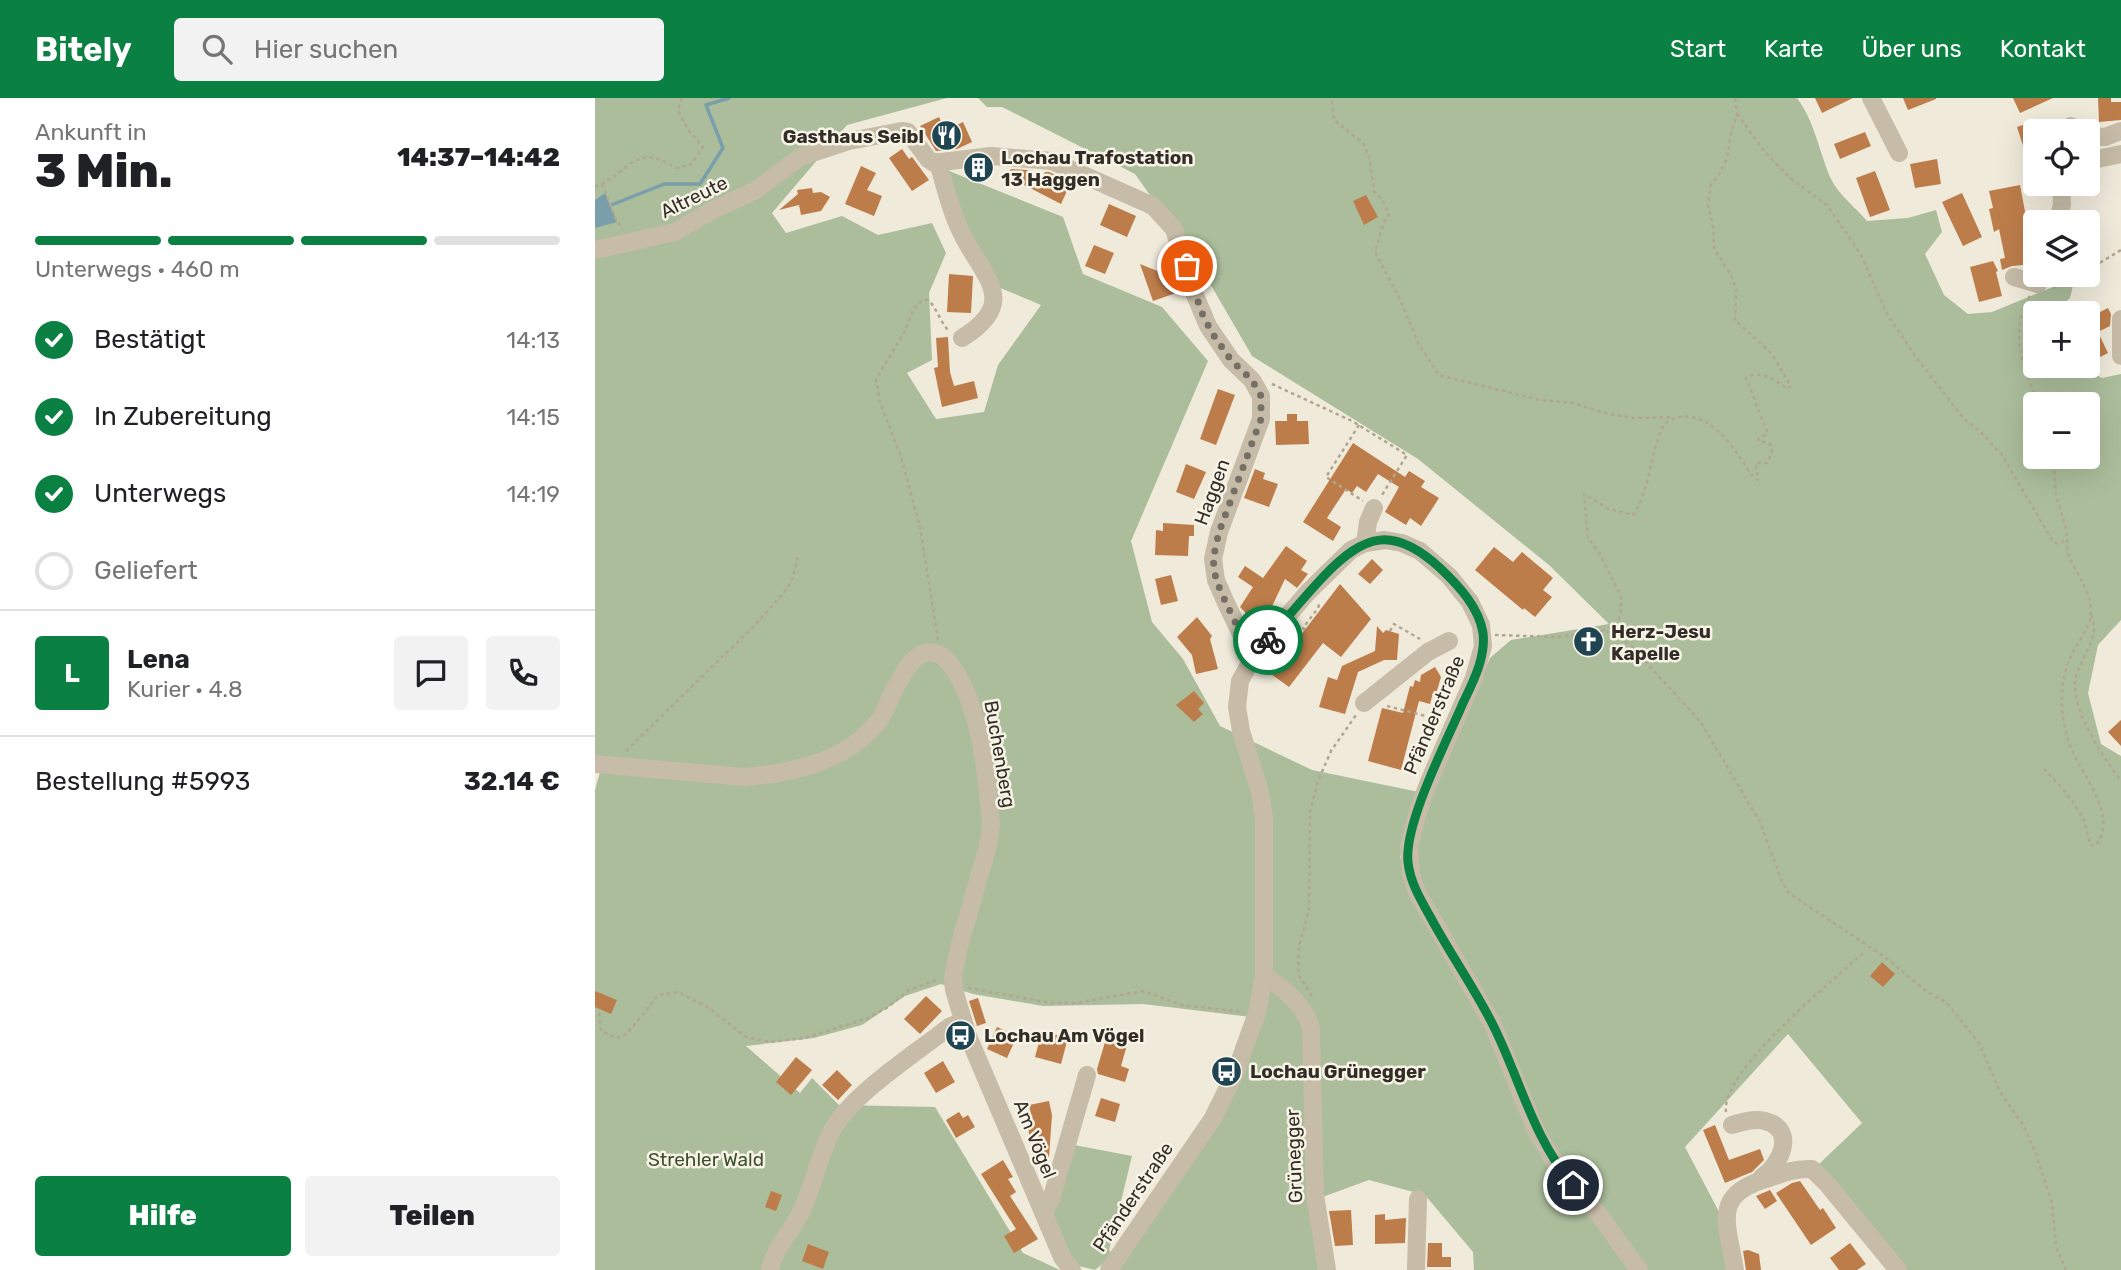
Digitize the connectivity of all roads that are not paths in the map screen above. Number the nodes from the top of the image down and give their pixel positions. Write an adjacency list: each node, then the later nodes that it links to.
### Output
1 (1871, 98): 4 (street)
2 (2121, 131): 3 (street)
3 (2100, 137)
4 (1899, 153)
5 (2121, 154): 6 (street)
6 (2100, 158)
7 (938, 162): 8 (street, Altreute); 12 (street); 17 (street, Haggen)
8 (595, 250)
9 (2014, 277): 10 (street)
10 (2023, 278)
11 (2121, 318): 13 (street)
12 (962, 338)
13 (2121, 356)
14 (1374, 508): 15 (street)
15 (1365, 542): 16 (street); 17 (street, Pfänderstraße)
16 (1483, 634): 18 (street); 33 (street, Pfänderstraße)
17 (1255, 654): 20 (street, Pfänderstraße)
18 (1373, 704)
19 (603, 764): 21 (street, Buchenberg)
20 (1264, 976): 30 (street, Pfänderstraße); 31 (street, Grünegger)
21 (953, 980): 22 (street, Am Vögel)
22 (963, 1021): 27 (street, Am Vögel); 28 (street)
23 (1087, 1075): 27 (street)
24 (1732, 1125): 25 (street)
25 (1757, 1181): 34 (street); 35 (street)
26 (1418, 1199): 32 (street)
27 (1043, 1212): 29 (street, Am Vögel)
28 (770, 1270)
29 (1072, 1270)
30 (1109, 1270)
31 (1327, 1270)
32 (1416, 1270)
33 (1639, 1270)
34 (1735, 1270)
35 (1898, 1270)

